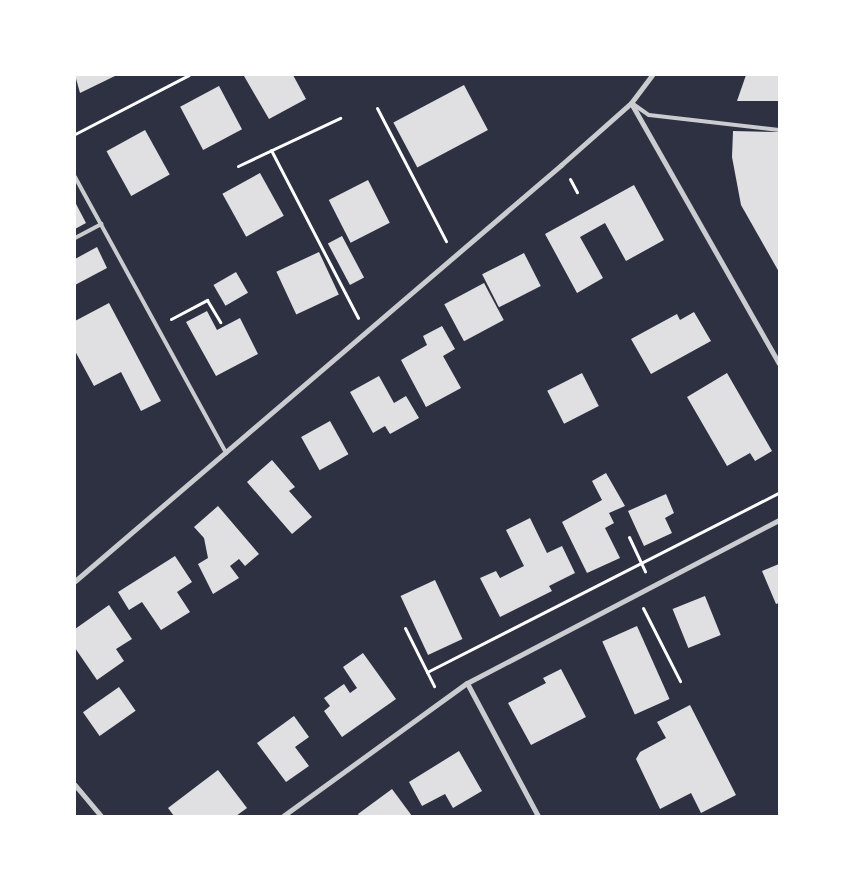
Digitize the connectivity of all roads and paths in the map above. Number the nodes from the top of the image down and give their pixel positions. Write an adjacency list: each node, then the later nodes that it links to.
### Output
1 (189, 75): 7 (path)
2 (652, 75): 3 (street)
3 (631, 103): 6 (lane); 13 (street); 17 (street)
4 (377, 108): 13 (path)
5 (340, 118): 8 (path)
6 (779, 130)
7 (75, 134)
8 (271, 150): 9 (path); 16 (path)
9 (238, 166)
10 (75, 177): 11 (lane)
11 (101, 224): 12 (lane); 15 (lane)
12 (75, 238)
13 (454, 256): 16 (street)
14 (220, 322): 15 (path)
15 (157, 326): 18 (lane)
16 (364, 329): 18 (street)
17 (779, 363)
18 (226, 453): 23 (street)
19 (779, 493): 22 (path)
20 (779, 520): 24 (street)
21 (629, 537): 22 (path)
22 (640, 562): 24 (path); 27 (path)
23 (75, 581)
24 (651, 585): 25 (street)
25 (636, 593): 28 (path); 29 (street)
26 (405, 628): 27 (path)
27 (427, 672): 30 (path)
28 (680, 681)
29 (468, 683): 30 (street); 34 (street)
30 (441, 700): 33 (street)
31 (75, 784): 32 (street)
32 (101, 816)
33 (283, 816)
34 (538, 816)

